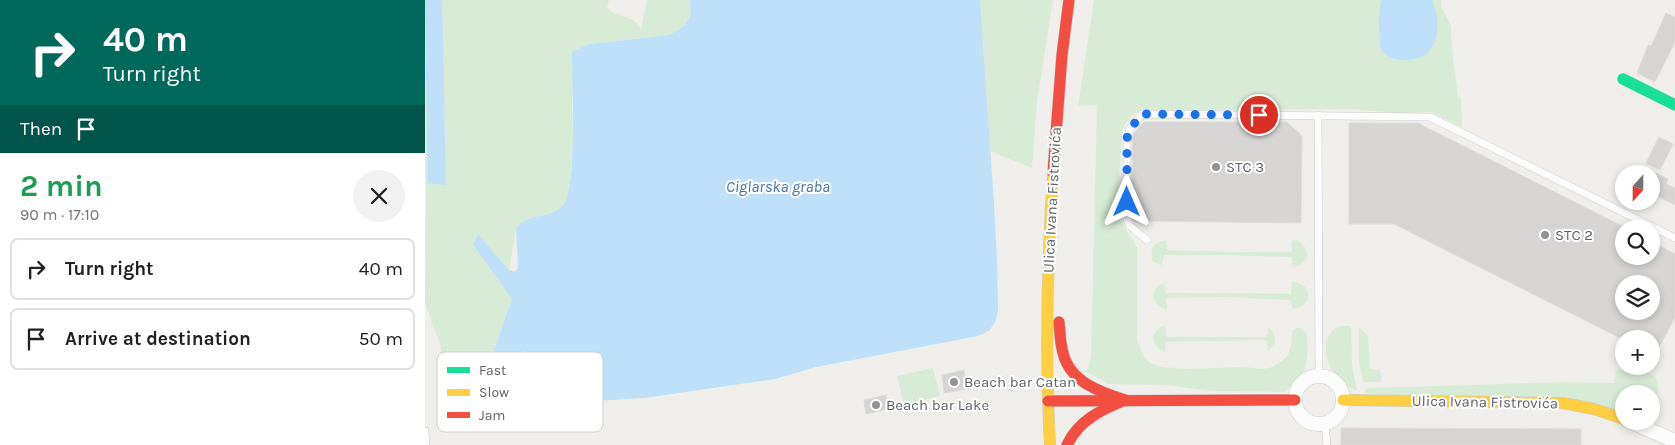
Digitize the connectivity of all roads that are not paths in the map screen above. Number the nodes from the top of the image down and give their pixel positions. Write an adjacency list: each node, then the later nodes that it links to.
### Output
1 (1069, 0): 7 (main road, Ulica Ivana Fistrovića)
2 (1623, 79): 3 (main road)
3 (1675, 105)
4 (1318, 115): 5 (lane); 6 (lane); 8 (lane)
5 (1675, 238)
6 (1147, 240)
7 (1047, 280): 9 (main road); 12 (main road, Ulica Ivana Fistrovića)
8 (1319, 376): 10 (street); 11 (street)
9 (1125, 400): 10 (main road); 12 (main road); 20 (main road)
10 (1295, 400): 14 (street)
11 (1343, 400): 13 (main road, Ulica Ivana Fistrovića); 14 (street)
12 (1047, 401): 19 (main road, Ulica Ivana Fistrovića)
13 (1615, 416)
14 (1325, 424): 21 (lane)
15 (425, 430): 18 (lane)
16 (1650, 430): 17 (street)
17 (1675, 441)
18 (426, 445)
19 (1050, 445)
20 (1067, 445)
21 (1327, 445)

